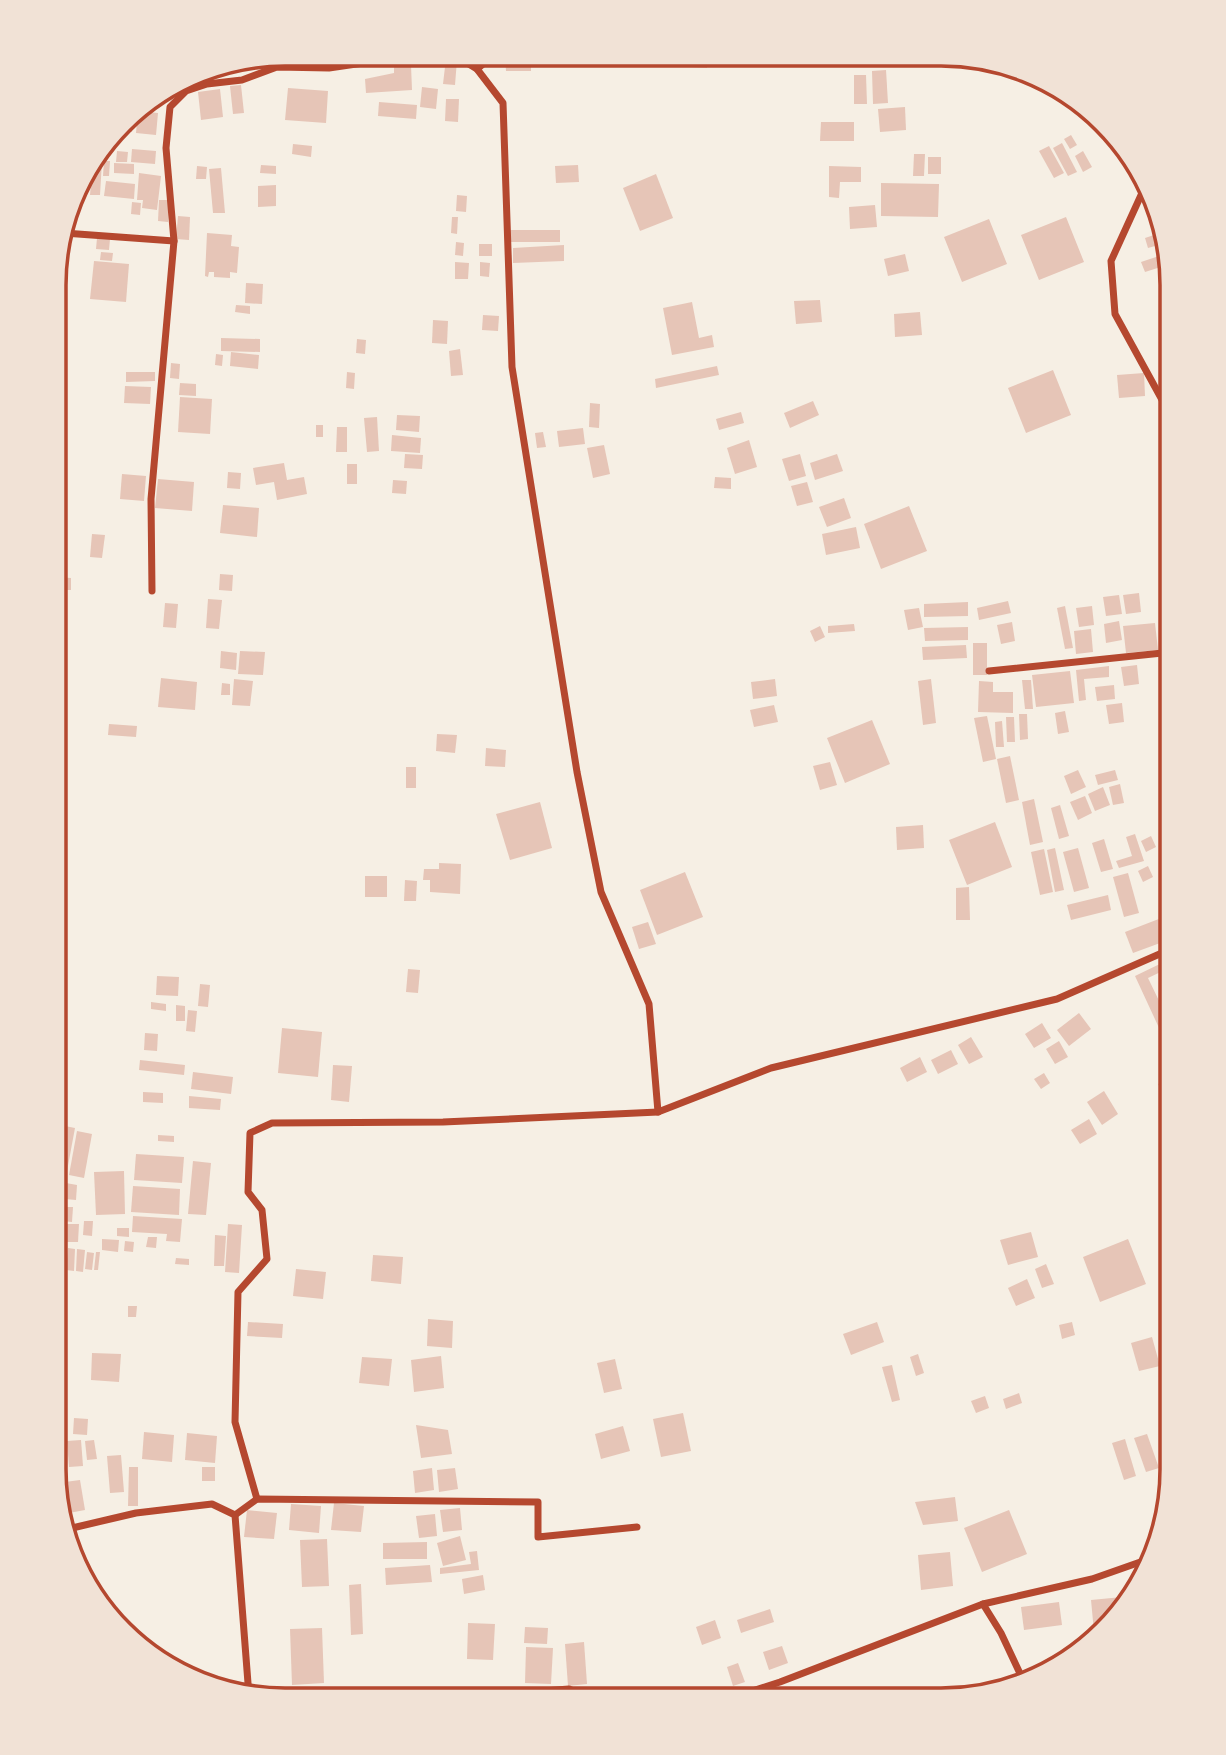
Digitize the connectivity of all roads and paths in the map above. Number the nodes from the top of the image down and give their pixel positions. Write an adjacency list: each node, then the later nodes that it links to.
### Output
1 (342, 66): 7 (street)
2 (472, 66): 4 (street)
3 (481, 66): 4 (street)
4 (477, 69): 13 (street)
5 (1140, 196): 8 (street)
6 (73, 234): 7 (street)
7 (174, 241): 9 (street)
8 (1160, 396)
9 (152, 591)
10 (1160, 653): 11 (street)
11 (989, 671)
12 (1159, 954): 13 (street)
13 (658, 1112): 14 (street)
14 (257, 1499): 15 (street); 17 (street)
15 (235, 1515): 16 (street); 21 (street)
16 (75, 1527)
17 (637, 1527)
18 (1139, 1562): 19 (street)
19 (983, 1604): 20 (street); 22 (street)
20 (1020, 1673)
21 (248, 1685)
22 (762, 1688)

